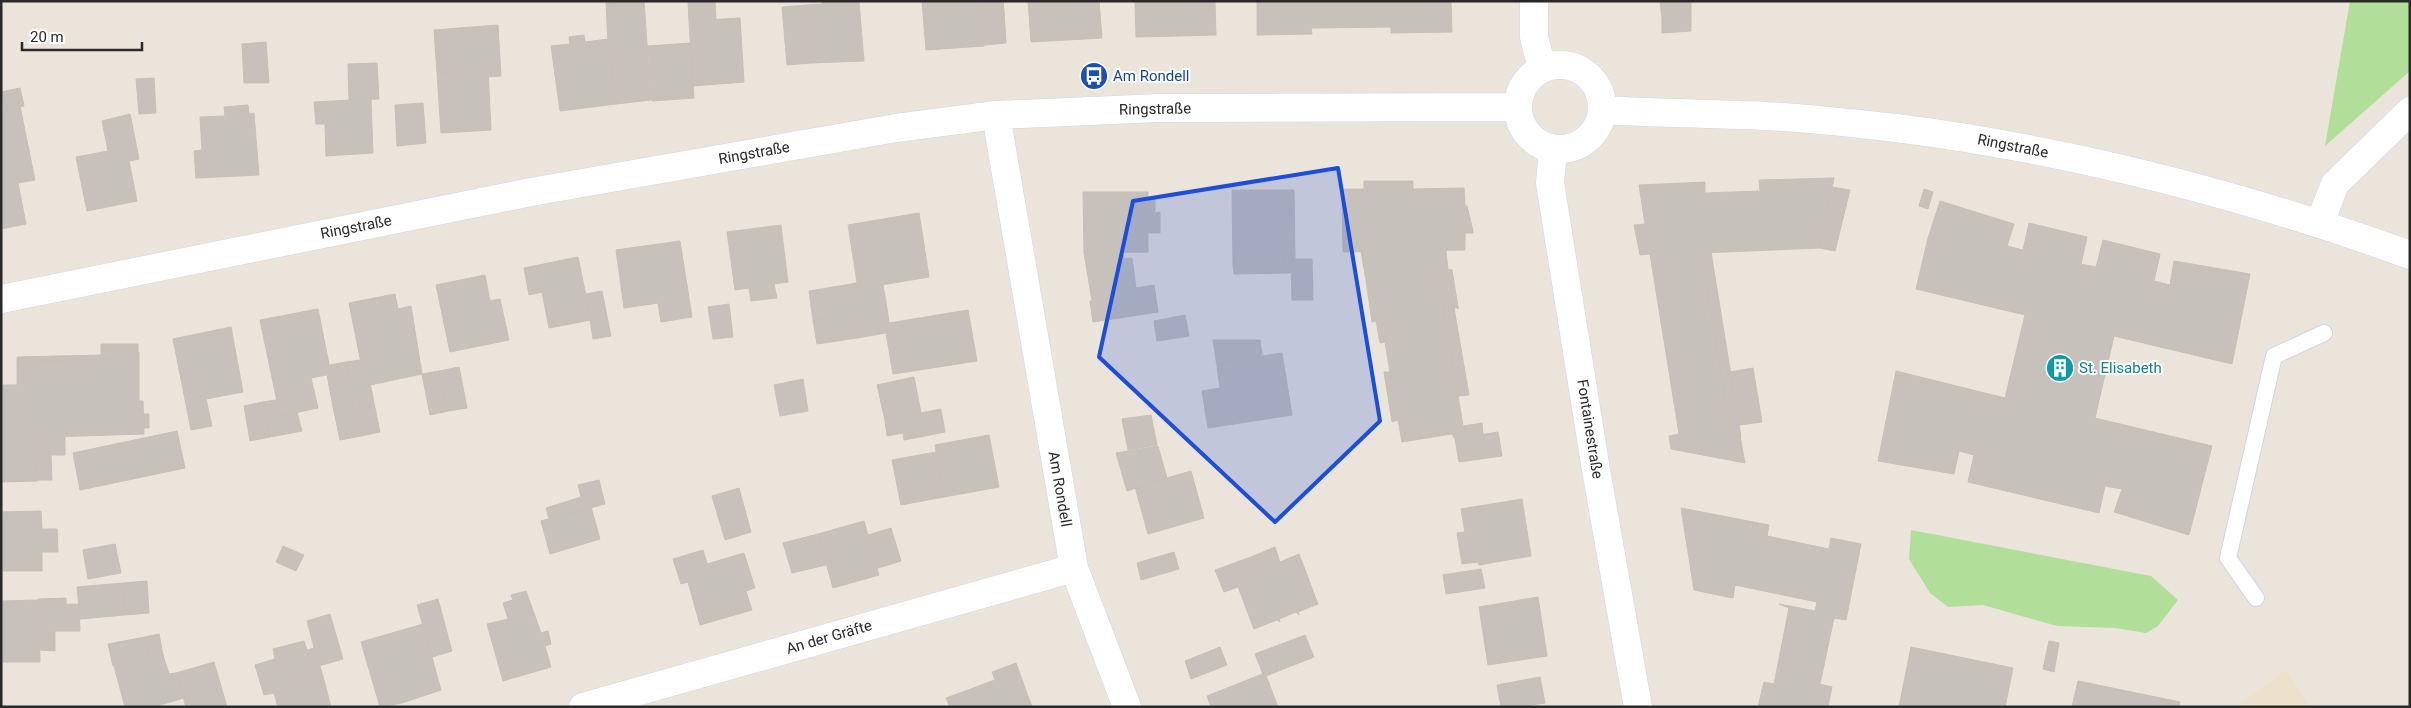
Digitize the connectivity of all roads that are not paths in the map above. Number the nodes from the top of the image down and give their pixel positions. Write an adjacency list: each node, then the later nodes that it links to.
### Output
1 (1534, 1): 2 (street)
2 (1542, 68): 3 (street); 4 (street)
3 (1517, 107): 6 (street, Ringstraße); 7 (street)
4 (1603, 110): 7 (street); 8 (street, Ringstraße)
5 (2410, 111): 8 (street)
6 (996, 115): 10 (street, Ringstraße); 12 (street, Am Rondell)
7 (1553, 150): 16 (street, Fontainestraße)
8 (2320, 222): 9 (street, Ringstraße)
9 (2410, 255)
10 (1, 299)
11 (2324, 332): 13 (lane)
12 (1074, 568): 14 (street, An der Gräfte); 15 (street, Am Rondell)
13 (2256, 598)
14 (584, 707)
15 (1127, 707)
16 (1638, 707)

